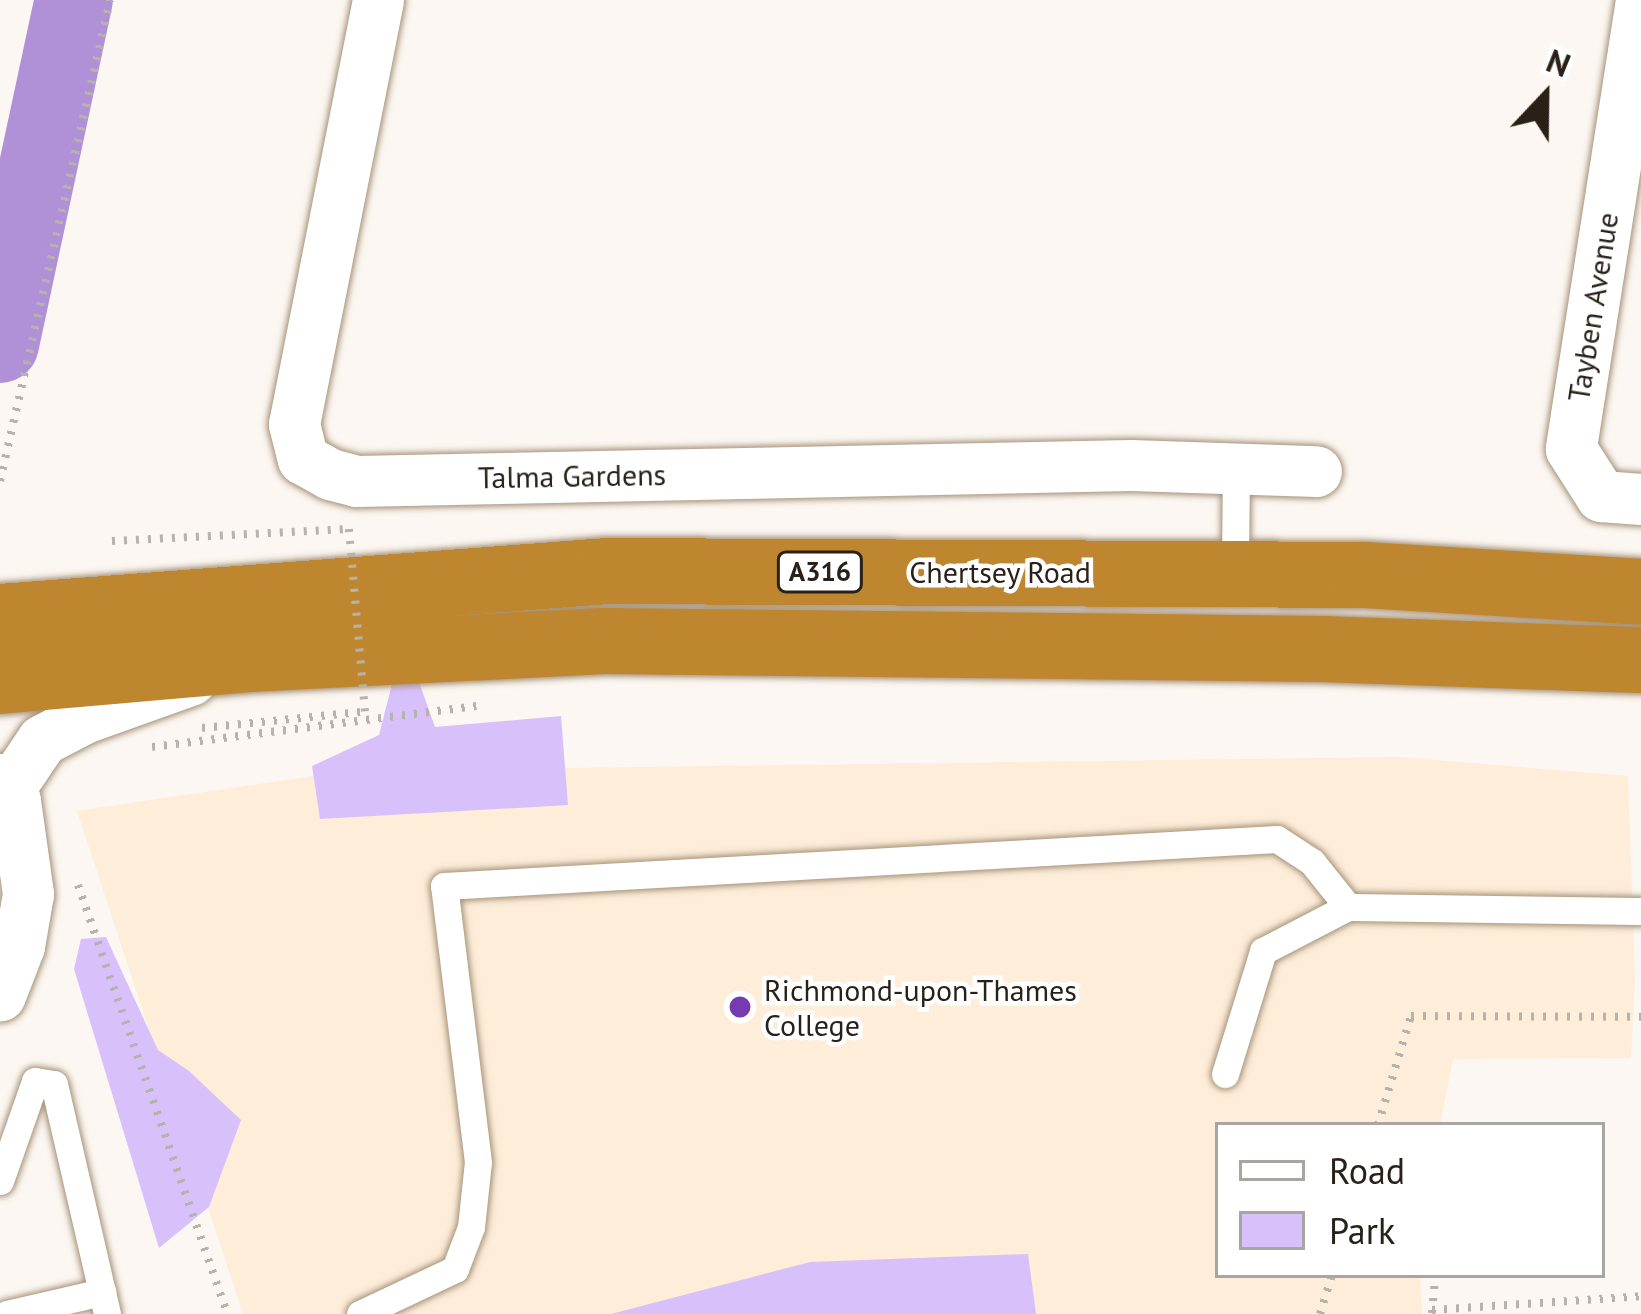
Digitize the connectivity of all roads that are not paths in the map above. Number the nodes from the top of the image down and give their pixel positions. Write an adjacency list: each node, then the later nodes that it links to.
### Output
1 (378, 0): 3 (street, Talma Gardens)
2 (1640, 0): 5 (street, Tayben Avenue)
3 (1236, 466): 4 (street, Talma Gardens); 6 (lane)
4 (1316, 471)
5 (1641, 500)
6 (1234, 573): 7 (highway, Chertsey Road / A316); 8 (highway, Chertsey Road / A316)
7 (1641, 592)
8 (0, 617)
9 (249, 659): 10 (highway); 11 (highway); 12 (street)
10 (1641, 660)
11 (0, 681)
12 (5, 782): 15 (street)
13 (1348, 907): 14 (lane); 16 (lane); 20 (lane)
14 (1641, 911)
15 (0, 995)
16 (1225, 1074)
17 (0, 1181): 18 (lane)
18 (104, 1303): 19 (lane)
19 (8, 1314)
20 (360, 1314)

